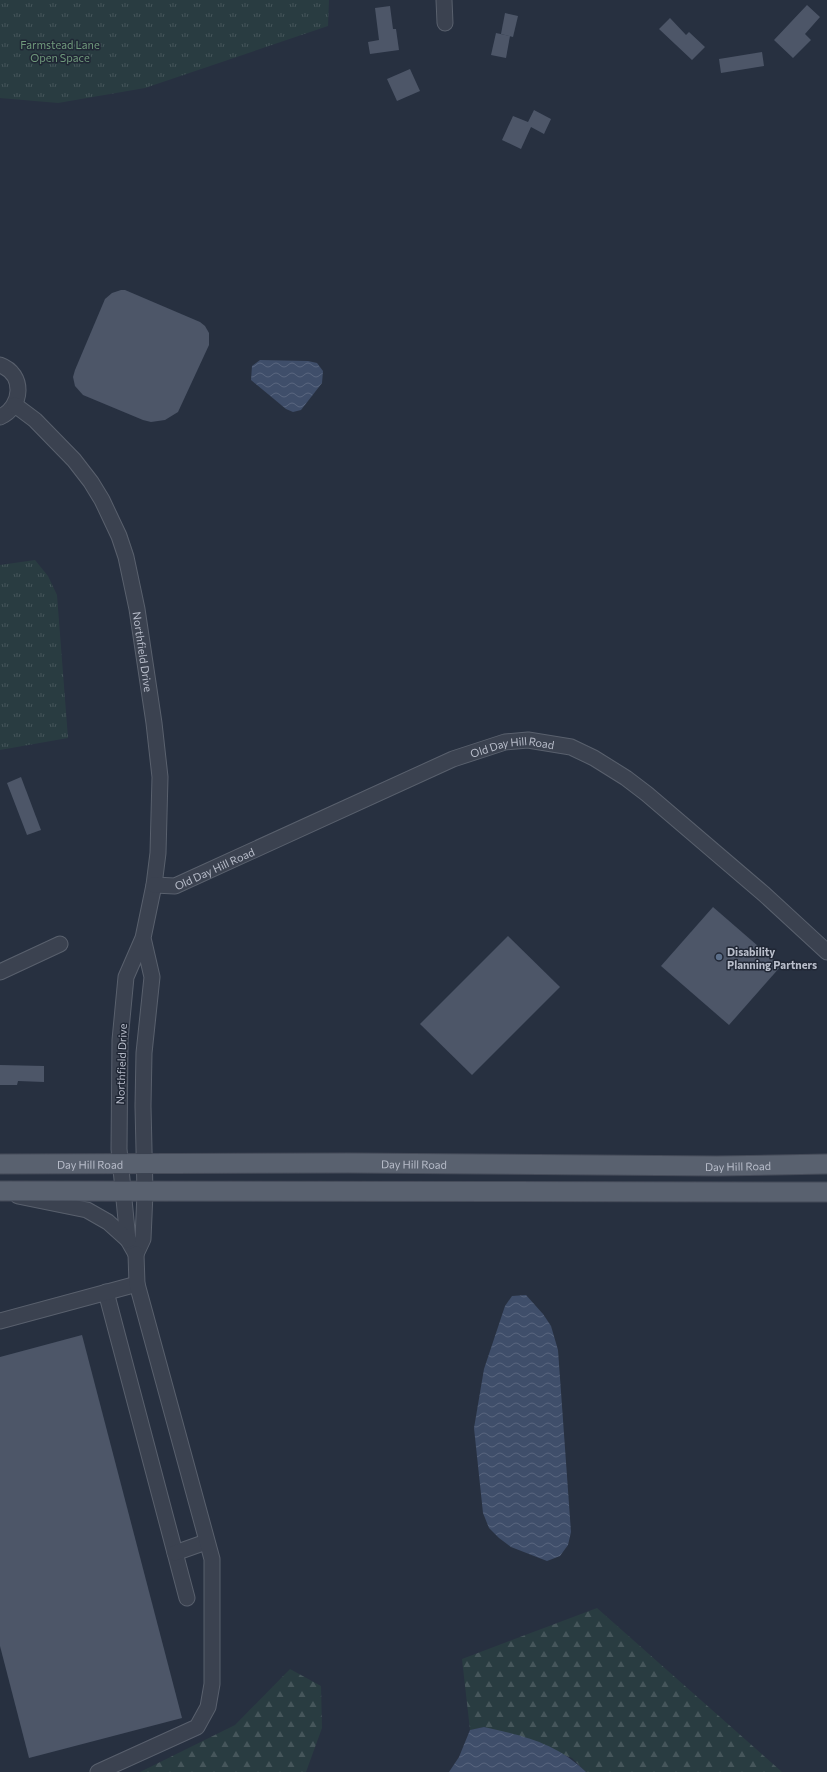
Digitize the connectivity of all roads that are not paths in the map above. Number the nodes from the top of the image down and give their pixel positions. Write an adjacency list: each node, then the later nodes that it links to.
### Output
1 (444, 0): 2 (street)
2 (445, 23)
3 (0, 365): 4 (street)
4 (15, 405): 5 (street); 6 (street, Northfield Drive)
5 (0, 417)
6 (154, 885): 7 (street, Northfield Drive); 9 (street, Old Day Hill Road)
7 (143, 938): 12 (street, Northfield Drive); 13 (street, Northfield Drive)
8 (60, 944): 10 (street)
9 (827, 952)
10 (0, 972)
11 (0, 1164): 12 (main road, Day Hill Road)
12 (120, 1164): 13 (main road, Day Hill Road); 17 (street, Northfield Drive)
13 (146, 1164): 15 (main road, Day Hill Road); 20 (street, Northfield Drive)
14 (827, 1164): 15 (main road, Day Hill Road)
15 (610, 1165): 18 (main road)
16 (1, 1191): 17 (main road); 21 (street)
17 (124, 1192): 20 (main road); 21 (street, Northfield Drive)
18 (611, 1192): 19 (main road); 20 (main road)
19 (827, 1192)
20 (146, 1193): 22 (street, Northfield Drive)
21 (128, 1240): 22 (street)
22 (136, 1254): 23 (street)
23 (137, 1284): 24 (street); 26 (street)
24 (106, 1292): 25 (street); 27 (street)
25 (0, 1320)
26 (206, 1542): 27 (street); 29 (street)
27 (175, 1553): 28 (street)
28 (187, 1598)
29 (98, 1772)

